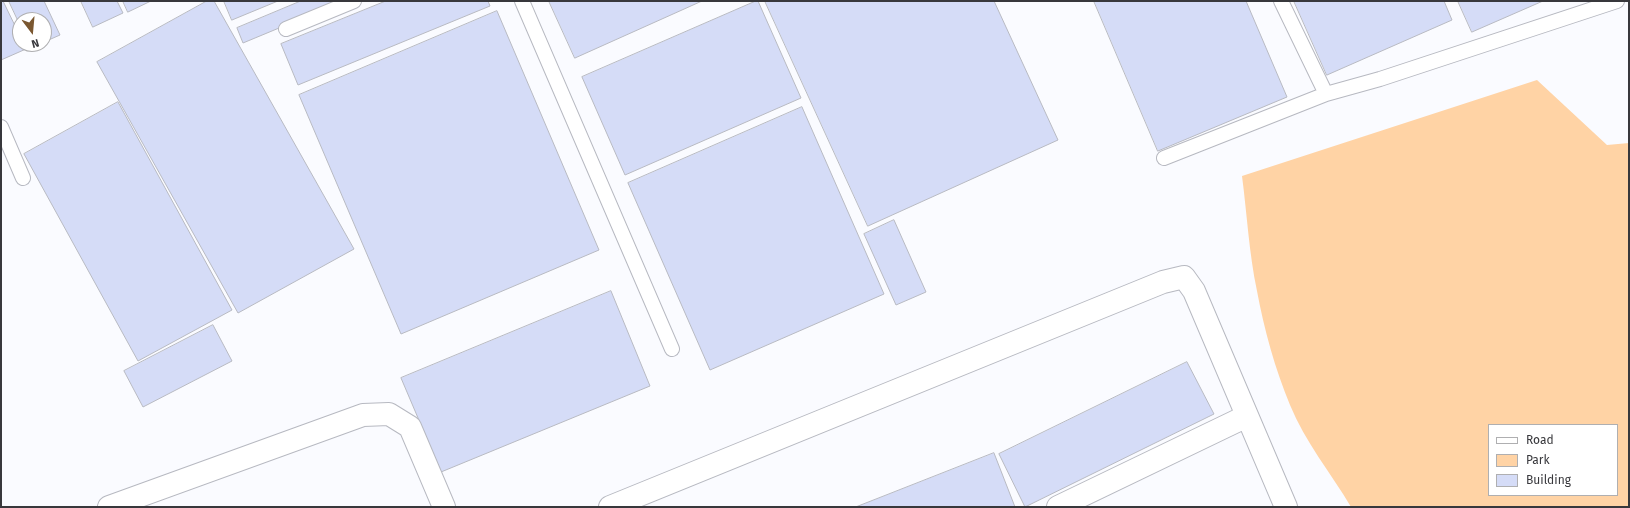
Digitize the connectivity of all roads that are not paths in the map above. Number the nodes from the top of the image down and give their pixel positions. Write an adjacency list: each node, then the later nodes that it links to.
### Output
1 (354, 1): 5 (lane)
2 (522, 1): 10 (lane)
3 (1281, 1): 6 (lane)
4 (1617, 1): 6 (lane)
5 (286, 29)
6 (1326, 94): 8 (lane)
7 (1, 127): 9 (lane)
8 (1164, 158)
9 (23, 178)
10 (672, 349)
11 (1247, 416): 14 (street); 15 (street); 16 (street)
12 (110, 507): 13 (street)
13 (444, 507)
14 (610, 507)
15 (1058, 507)
16 (1286, 507)

